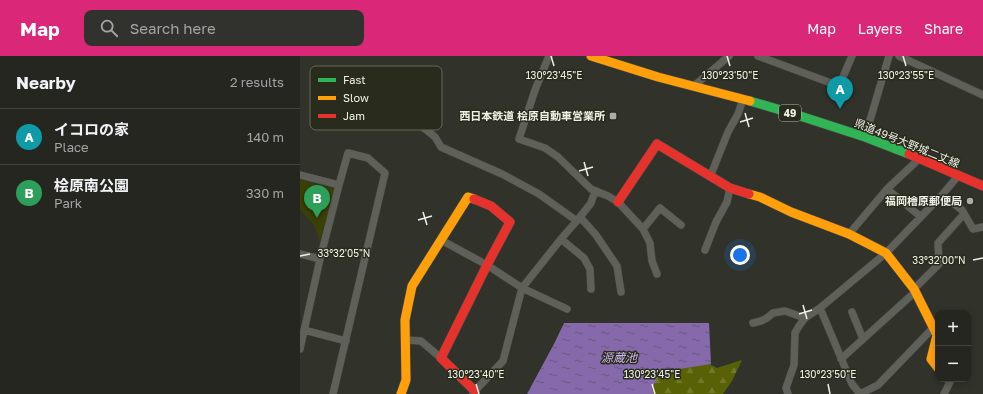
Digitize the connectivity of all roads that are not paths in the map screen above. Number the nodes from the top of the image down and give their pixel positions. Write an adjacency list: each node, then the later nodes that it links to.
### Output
1 (549, 56): 22 (street)
2 (591, 56): 8 (street, 県道49号大野城二丈線 / 49)
3 (729, 56): 9 (street)
4 (758, 56): 5 (street)
5 (852, 56)
6 (889, 56): 13 (street)
7 (899, 56): 10 (street)
8 (603, 58): 9 (street, 県道49号大野城二丈線 / 49)
9 (694, 86): 11 (street, 県道49号大野城二丈線 / 49)
10 (983, 95)
11 (743, 99): 13 (street, 県道49号大野城二丈線 / 49); 17 (street)
12 (428, 130): 27 (street)
13 (865, 137): 14 (street, 県道49号大野城二丈線 / 49)
14 (919, 159): 16 (street, 県道49号大野城二丈線 / 49); 21 (street)
15 (300, 175): 18 (street)
16 (958, 176): 19 (street, 県道49号大野城二丈線 / 49); 23 (street)
17 (710, 177): 20 (street); 24 (street)
18 (339, 185): 37 (street); 53 (street)
19 (983, 186)
20 (730, 188): 31 (street); 34 (street)
21 (887, 189): 26 (street); 31 (street)
22 (595, 191): 24 (street); 27 (street)
23 (942, 195): 25 (street); 26 (street)
24 (618, 202): 30 (street)
25 (964, 214): 29 (street); 42 (street)
26 (921, 217): 35 (street)
27 (579, 219): 32 (street); 43 (street)
28 (681, 225): 30 (street)
29 (983, 228)
30 (643, 229): 39 (street)
31 (849, 234): 35 (street)
32 (561, 238): 40 (street); 41 (street)
33 (441, 240): 38 (street); 38 (street); 52 (street)
34 (705, 250)
35 (886, 253): 42 (street); 44 (street)
36 (300, 254): 37 (street)
37 (320, 259): 50 (street)
38 (487, 266): 40 (street); 55 (street)
39 (657, 274)
40 (522, 288): 45 (street); 59 (street)
41 (591, 289)
42 (915, 291): 49 (street); 51 (street)
43 (621, 292)
44 (820, 308): 47 (street); 56 (street)
45 (567, 309)
46 (852, 312): 51 (street)
47 (805, 318): 48 (street); 62 (street)
48 (753, 323)
49 (933, 328): 57 (street); 63 (street)
50 (304, 330): 53 (street); 54 (street)
51 (863, 339): 56 (street)
52 (406, 340): 55 (street); 61 (street)
53 (346, 341): 60 (street)
54 (300, 349)
55 (441, 358): 59 (street)
56 (841, 358): 63 (street)
57 (935, 364)
58 (950, 382): 64 (street)
59 (474, 392)
60 (333, 394)
61 (401, 394)
62 (788, 394)
63 (860, 394)
64 (944, 394)

